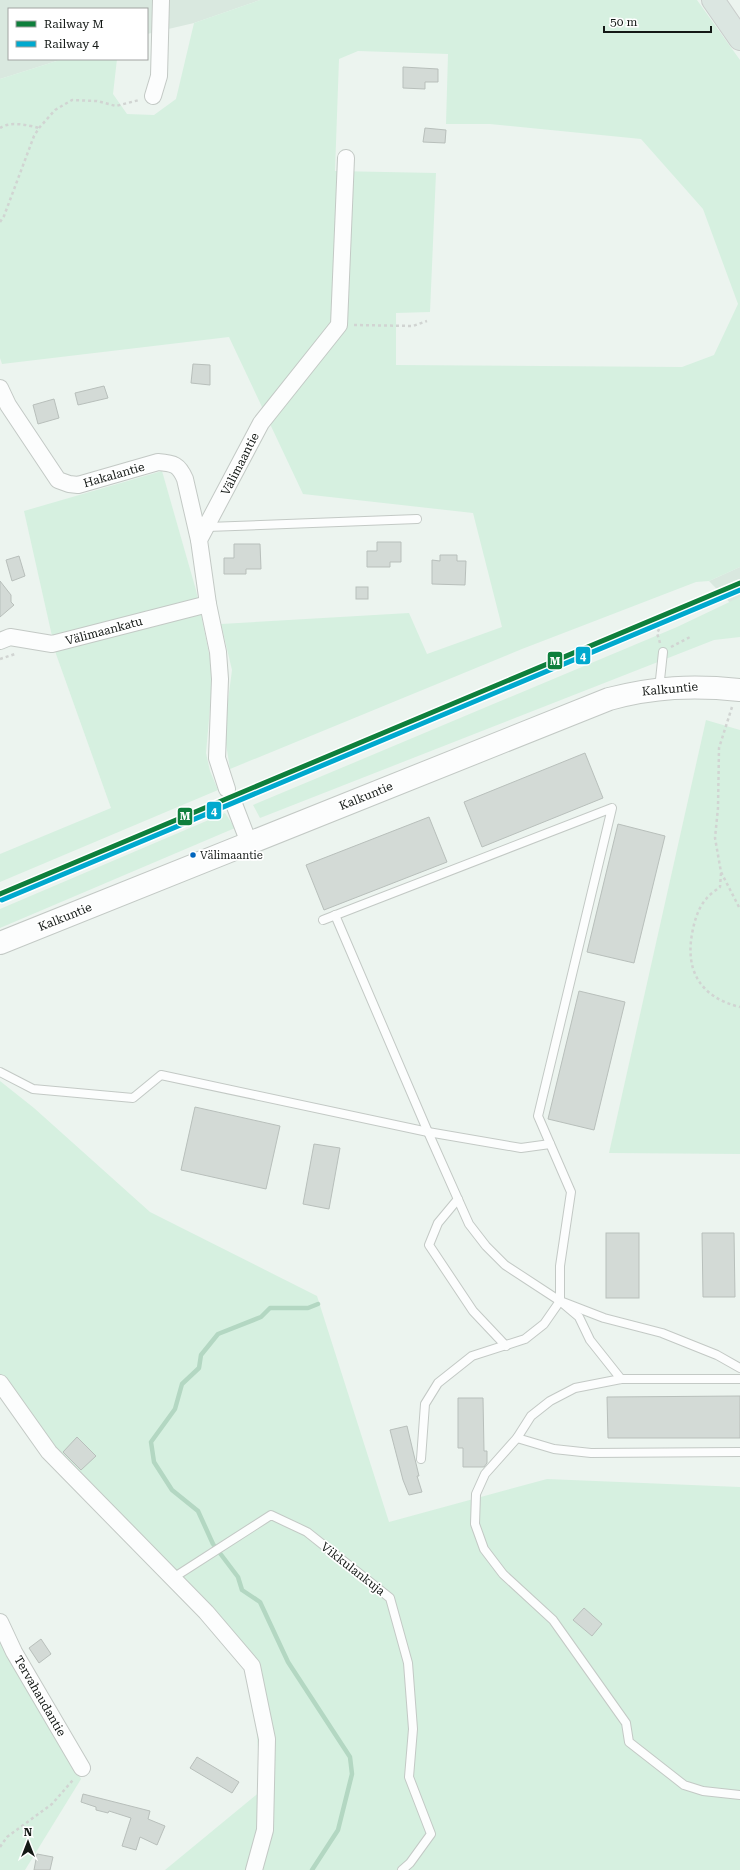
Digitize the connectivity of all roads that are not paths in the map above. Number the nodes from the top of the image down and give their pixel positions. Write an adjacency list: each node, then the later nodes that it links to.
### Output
1 (161, 0): 4 (street)
2 (713, 0): 3 (highway)
3 (740, 39)
4 (153, 96)
5 (346, 158): 8 (street, Välimaantie)
6 (0, 388): 8 (street, Hakalantie)
7 (416, 519): 8 (lane)
8 (203, 534): 9 (street)
9 (208, 604): 10 (street, Välimaankatu); 14 (street)
10 (0, 641)
11 (663, 652): 12 (lane)
12 (659, 689): 13 (street, Kalkuntie); 16 (street, Kalkuntie)
13 (736, 697)
14 (227, 789)
15 (234, 804): 16 (street)
16 (249, 842): 19 (street, Kalkuntie)
17 (335, 915): 18 (lane); 21 (lane); 22 (lane)
18 (324, 920)
19 (0, 944)
20 (0, 1072): 21 (lane)
21 (428, 1132): 22 (lane); 23 (lane)
22 (550, 1144): 24 (lane)
23 (458, 1199): 24 (lane); 25 (lane)
24 (560, 1301): 25 (lane); 26 (lane); 27 (lane)
25 (506, 1346): 32 (lane)
26 (740, 1368)
27 (621, 1379): 28 (lane); 30 (lane)
28 (740, 1379)
29 (0, 1383): 33 (street)
30 (517, 1438): 31 (lane); 36 (lane)
31 (740, 1452)
32 (421, 1459)
33 (173, 1578): 37 (street); 38 (lane, Vikkulankuja)
34 (0, 1622): 35 (street, Tervahaudantie)
35 (82, 1768)
36 (740, 1795)
37 (254, 1870)
38 (402, 1870)

